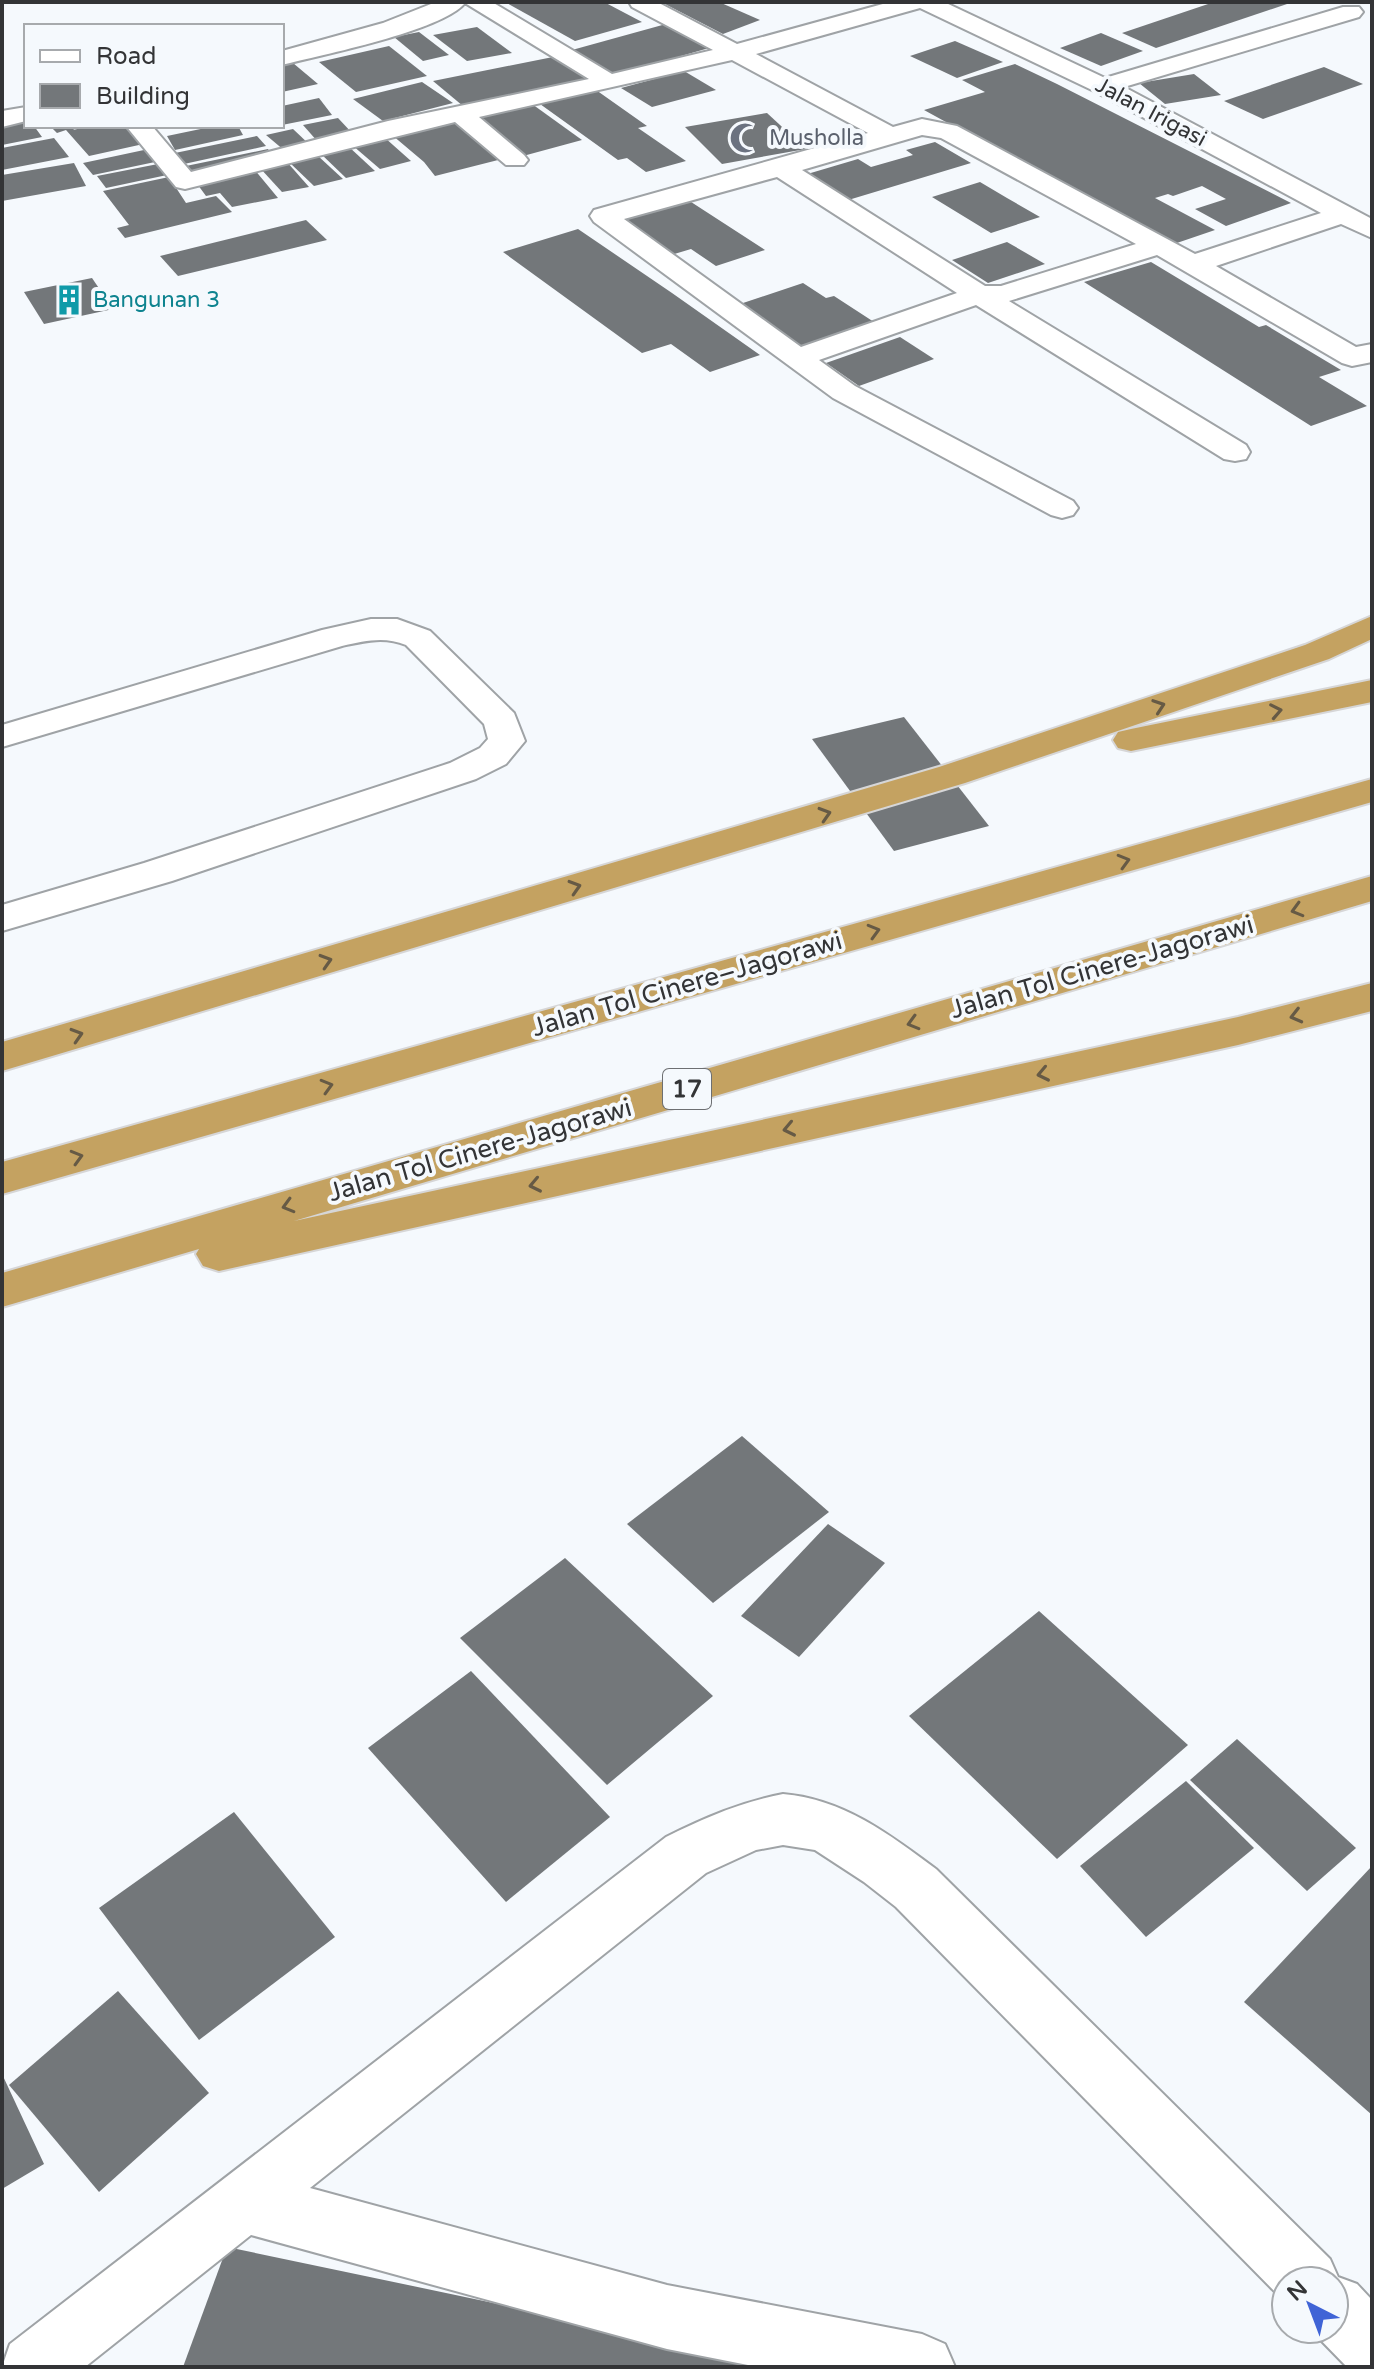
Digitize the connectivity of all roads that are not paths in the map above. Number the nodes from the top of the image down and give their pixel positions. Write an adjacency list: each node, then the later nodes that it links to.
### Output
1 (454, 2): 8 (street)
2 (476, 2): 9 (street)
3 (640, 2): 7 (street)
4 (916, 2): 7 (street)
5 (926, 2): 10 (street, Jalan Irigasi)
6 (1351, 12): 10 (street)
7 (732, 53): 9 (street); 15 (street)
8 (284, 57)
9 (607, 82): 12 (street)
10 (1103, 86): 18 (street, Jalan Irigasi)
11 (24, 114): 13 (street)
12 (462, 115): 14 (street); 16 (street)
13 (2, 119)
14 (141, 128)
15 (890, 135): 17 (street); 20 (street)
16 (515, 160)
17 (781, 168): 22 (street); 24 (street)
18 (1343, 215): 19 (street, Jalan Irigasi); 21 (street)
19 (1372, 230)
20 (1158, 246): 21 (street); 22 (street)
21 (1193, 264): 23 (street)
22 (979, 295): 24 (street); 25 (street)
23 (1372, 353)
24 (797, 358): 26 (street)
25 (1235, 452)
26 (1062, 508)
27 (1372, 626): 30 (highway, one-way to 27)
28 (1372, 691): 30 (highway, one-way to 28)
29 (2, 736): 33 (street)
30 (952, 775): 35 (highway, one-way to 30)
31 (1372, 790): 36 (highway, Jalan Tol Cinere–Jagorawi, one-way to 31)
32 (1372, 888): 37 (highway, Jalan Tol Cinere-Jagorawi / 17, one-way to 37)
33 (2, 918)
34 (1372, 997): 38 (highway, one-way to 38)
35 (2, 1057)
36 (2, 1178)
37 (2, 1290)
38 (2, 1302)
39 (242, 2201): 40 (street); 43 (street); 44 (street)
40 (1292, 2265)
41 (1350, 2323): 42 (street)
42 (1372, 2346)
43 (33, 2367)
44 (922, 2367)

